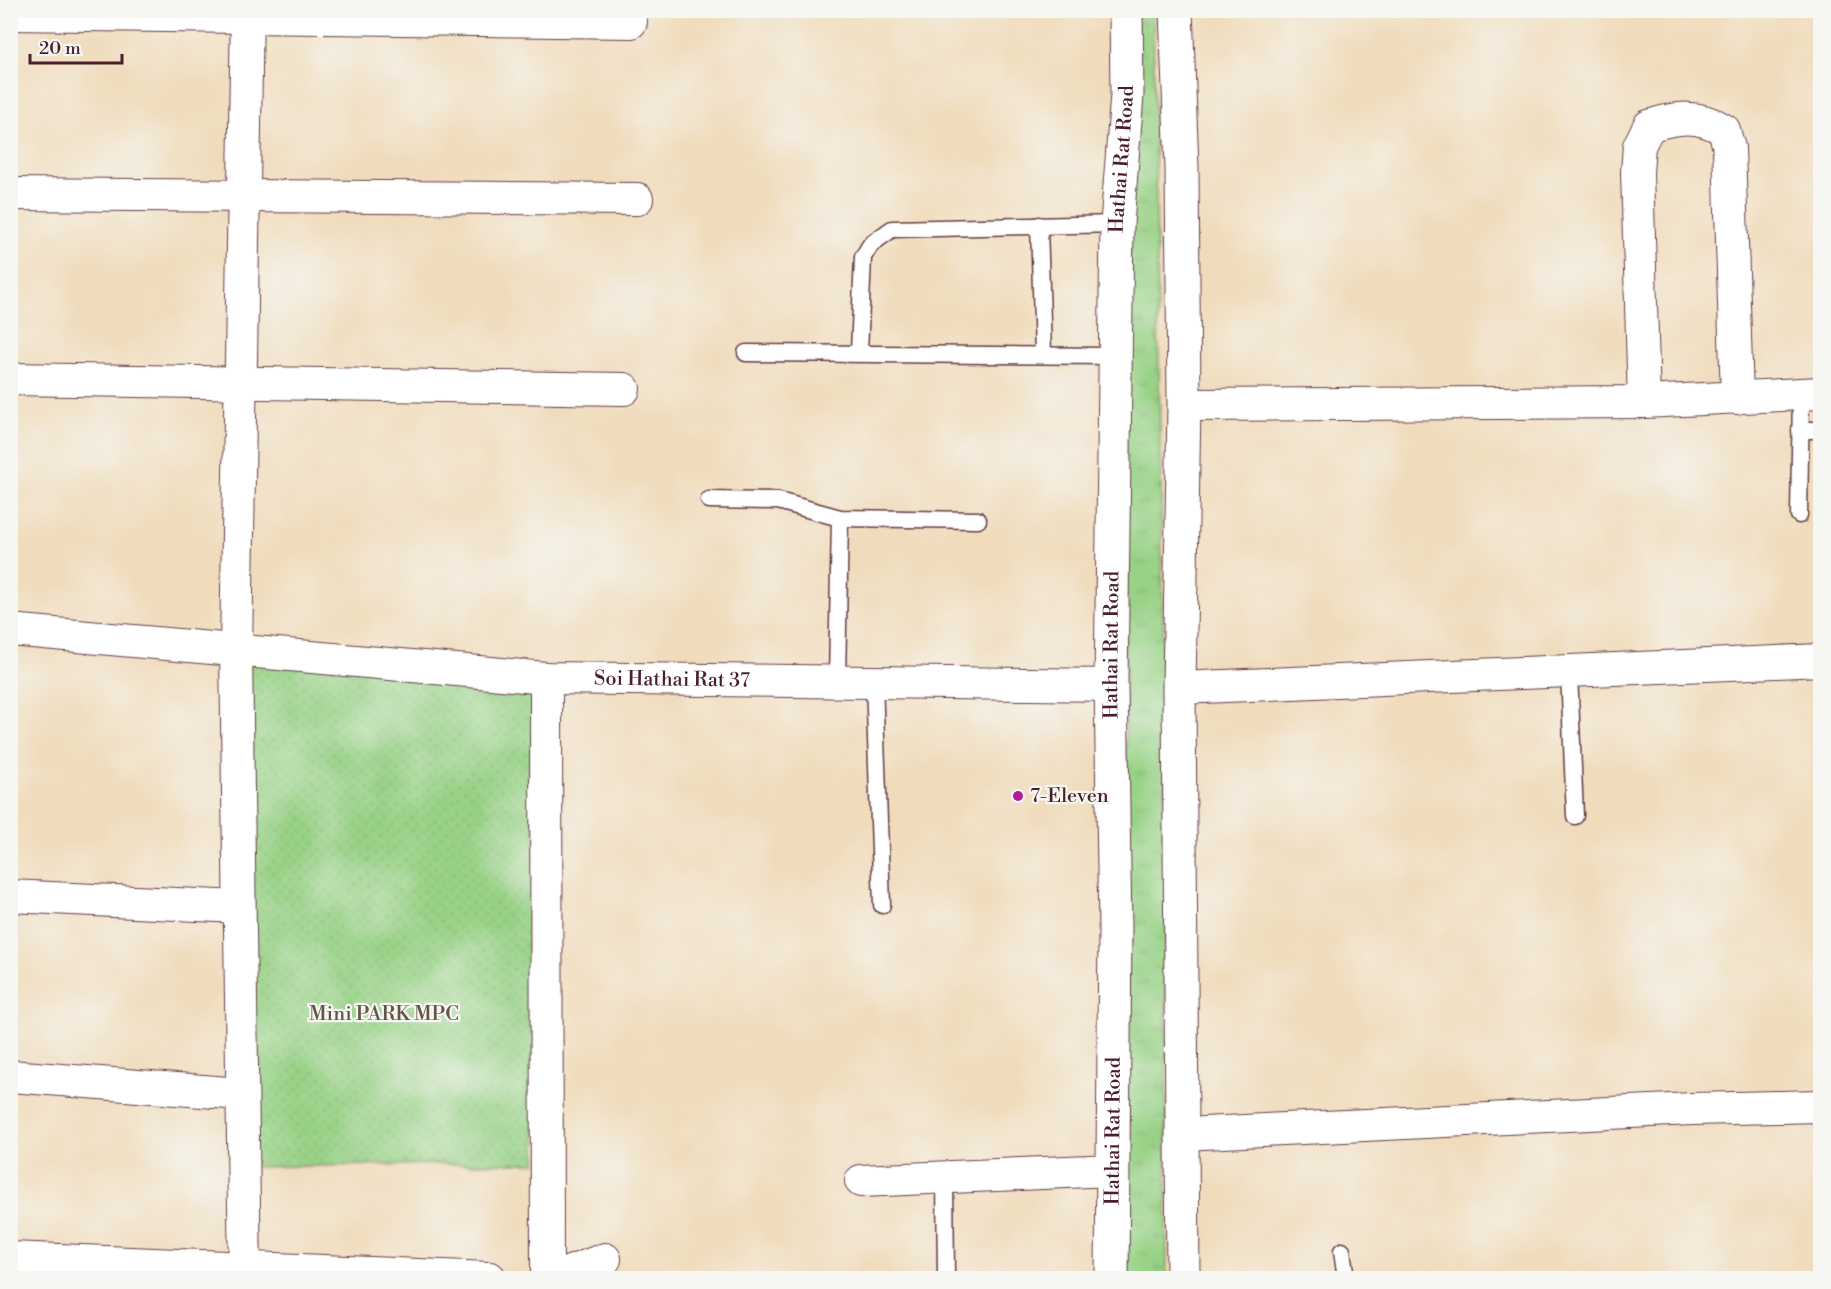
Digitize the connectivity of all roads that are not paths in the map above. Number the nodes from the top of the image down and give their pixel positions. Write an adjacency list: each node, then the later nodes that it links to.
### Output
1 (1126, 10): 9 (main road, Hathai Rat Road)
2 (1176, 10): 21 (main road)
3 (10, 14): 4 (street)
4 (247, 14): 5 (street); 7 (street)
5 (631, 22)
6 (10, 194): 7 (street)
7 (242, 196): 8 (street); 16 (street)
8 (637, 199)
9 (1117, 224): 10 (lane); 14 (main road, Hathai Rat Road)
10 (1039, 225): 12 (lane); 13 (lane)
11 (746, 353): 12 (lane)
12 (859, 353): 13 (lane)
13 (1043, 354): 14 (lane)
14 (1115, 356): 35 (main road, Hathai Rat Road)
15 (10, 379): 16 (street)
16 (241, 382): 17 (street); 29 (street)
17 (624, 388)
18 (1811, 394): 19 (street); 22 (lane)
19 (1737, 398): 20 (street); 20 (street)
20 (1644, 402): 21 (street)
21 (1184, 405): 36 (main road)
22 (1800, 430): 23 (lane); 25 (lane)
23 (1821, 430)
24 (709, 500): 26 (lane)
25 (1799, 515)
26 (840, 518): 27 (lane); 33 (lane)
27 (978, 520)
28 (10, 630): 29 (street, Soi Hathai Rat 37)
29 (236, 651): 32 (street, Soi Hathai Rat 37); 40 (street)
30 (1821, 660): 31 (street)
31 (1569, 672): 36 (street); 37 (lane)
32 (546, 678): 33 (street, Soi Hathai Rat 37); 53 (street)
33 (837, 681): 34 (street, Soi Hathai Rat 37)
34 (874, 682): 35 (street, Soi Hathai Rat 37); 39 (lane)
35 (1111, 685): 45 (main road, Hathai Rat Road)
36 (1179, 688): 44 (main road)
37 (1575, 816)
38 (10, 896): 40 (street)
39 (882, 905)
40 (239, 907): 42 (street)
41 (10, 1076): 42 (street)
42 (241, 1094): 51 (street)
43 (1821, 1106): 44 (street)
44 (1184, 1134): 57 (main road)
45 (1112, 1170): 46 (street); 56 (main road, Hathai Rat Road)
46 (945, 1177): 47 (street); 55 (lane)
47 (861, 1180)
48 (1342, 1251): 58 (lane)
49 (10, 1258): 51 (street)
50 (605, 1259): 54 (street)
51 (246, 1273): 52 (street)
52 (490, 1278)
53 (547, 1278)
54 (554, 1278)
55 (946, 1278)
56 (1112, 1278)
57 (1183, 1278)
58 (1346, 1278)

